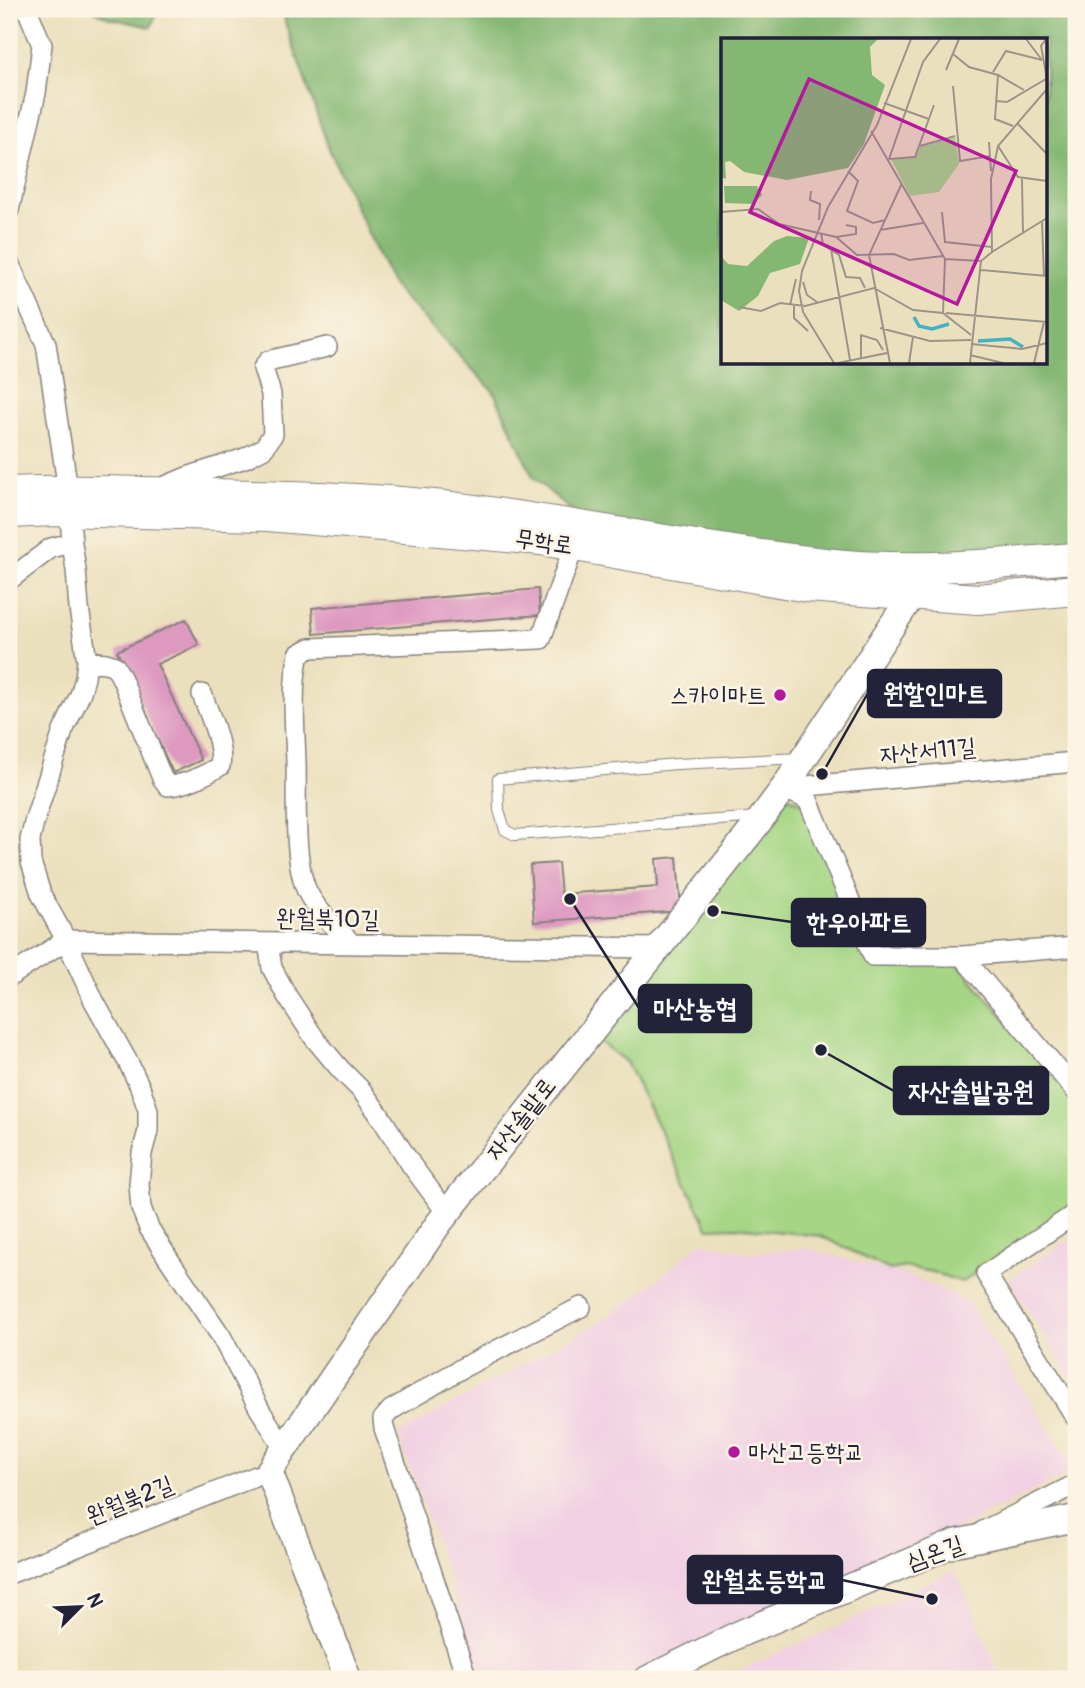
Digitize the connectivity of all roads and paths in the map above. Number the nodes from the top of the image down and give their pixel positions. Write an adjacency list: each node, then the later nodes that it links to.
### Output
1 (27, 9): 2 (street)
2 (9, 210)
3 (9, 263): 7 (street)
4 (327, 347): 6 (street)
5 (9, 492): 7 (main road, 무학로)
6 (150, 492): 7 (main road, 무학로); 13 (main road, 무학로)
7 (69, 501): 8 (main road, 무학로); 9 (street); 10 (main road, 무학로)
8 (9, 513)
9 (72, 543): 12 (street); 15 (street)
10 (574, 546): 13 (main road, 무학로); 23 (street)
11 (1076, 558): 13 (main road, 무학로)
12 (9, 580)
13 (915, 581): 14 (main road, 무학로); 17 (main road, 자산솔밭로)
14 (1076, 590)
15 (87, 661): 16 (street); 21 (street)
16 (202, 694)
17 (804, 757): 19 (main road, 자산솔밭로); 20 (lane)
18 (1076, 762): 19 (street, 자산서11길)
19 (784, 788): 20 (main road, 자산솔밭로); 26 (street)
20 (762, 816): 25 (main road, 자산솔밭로)
21 (66, 940): 22 (street, 완월북10길); 27 (street); 33 (street)
22 (268, 943): 23 (street, 완월북10길); 29 (street)
23 (352, 944): 25 (street, 완월북10길)
24 (1076, 947): 26 (street)
25 (657, 948): 29 (main road, 자산솔밭로)
26 (962, 956): 28 (street)
27 (9, 977)
28 (1076, 1091)
29 (447, 1213): 33 (main road, 자산솔밭로)
30 (1076, 1213): 32 (street)
31 (581, 1307): 40 (street)
32 (1076, 1418)
33 (284, 1448): 34 (main road, 자산솔밭로)
34 (269, 1471): 38 (street, 완월북2길); 39 (main road)
35 (1076, 1484): 37 (street)
36 (1076, 1518): 37 (main road, 심온길)
37 (961, 1542): 41 (main road, 심온길)
38 (9, 1574)
39 (348, 1679)
40 (467, 1679)
41 (648, 1679)

